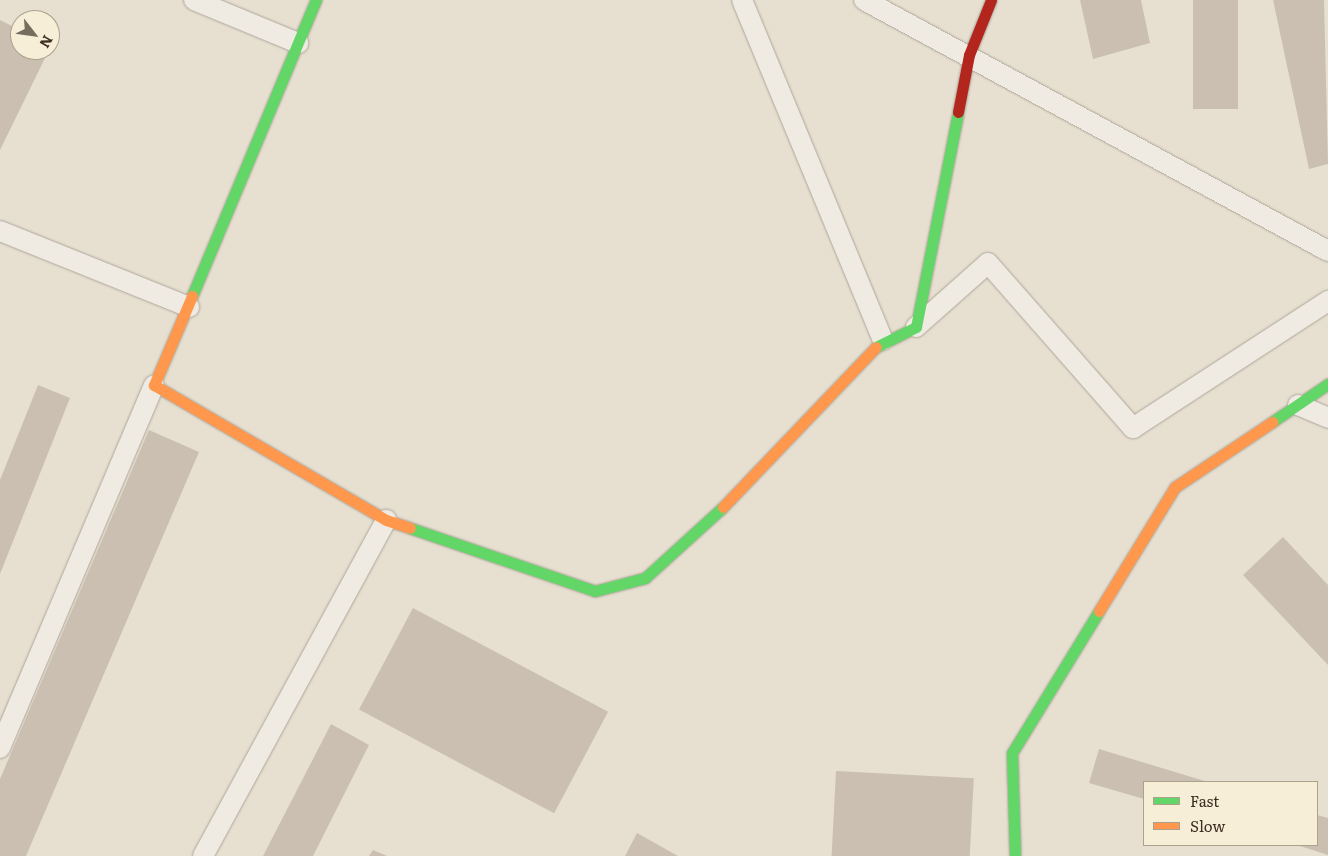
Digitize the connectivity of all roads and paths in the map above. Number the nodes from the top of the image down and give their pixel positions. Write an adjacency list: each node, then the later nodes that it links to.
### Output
1 (194, 0): 6 (street)
2 (316, 0): 6 (street)
3 (742, 0): 13 (street)
4 (864, 0): 7 (street)
5 (991, 0): 7 (street)
6 (298, 43): 11 (street)
7 (969, 55): 9 (street); 12 (street)
8 (0, 231): 11 (street)
9 (1328, 251)
10 (1328, 301): 12 (street)
11 (189, 308): 15 (street)
12 (916, 327): 13 (street)
13 (883, 340): 18 (street)
14 (1328, 384): 16 (street)
15 (154, 385): 18 (street); 19 (street)
16 (1298, 405): 17 (street); 21 (street)
17 (1328, 418)
18 (386, 520): 20 (street)
19 (0, 748)
20 (203, 856)
21 (1015, 856)

